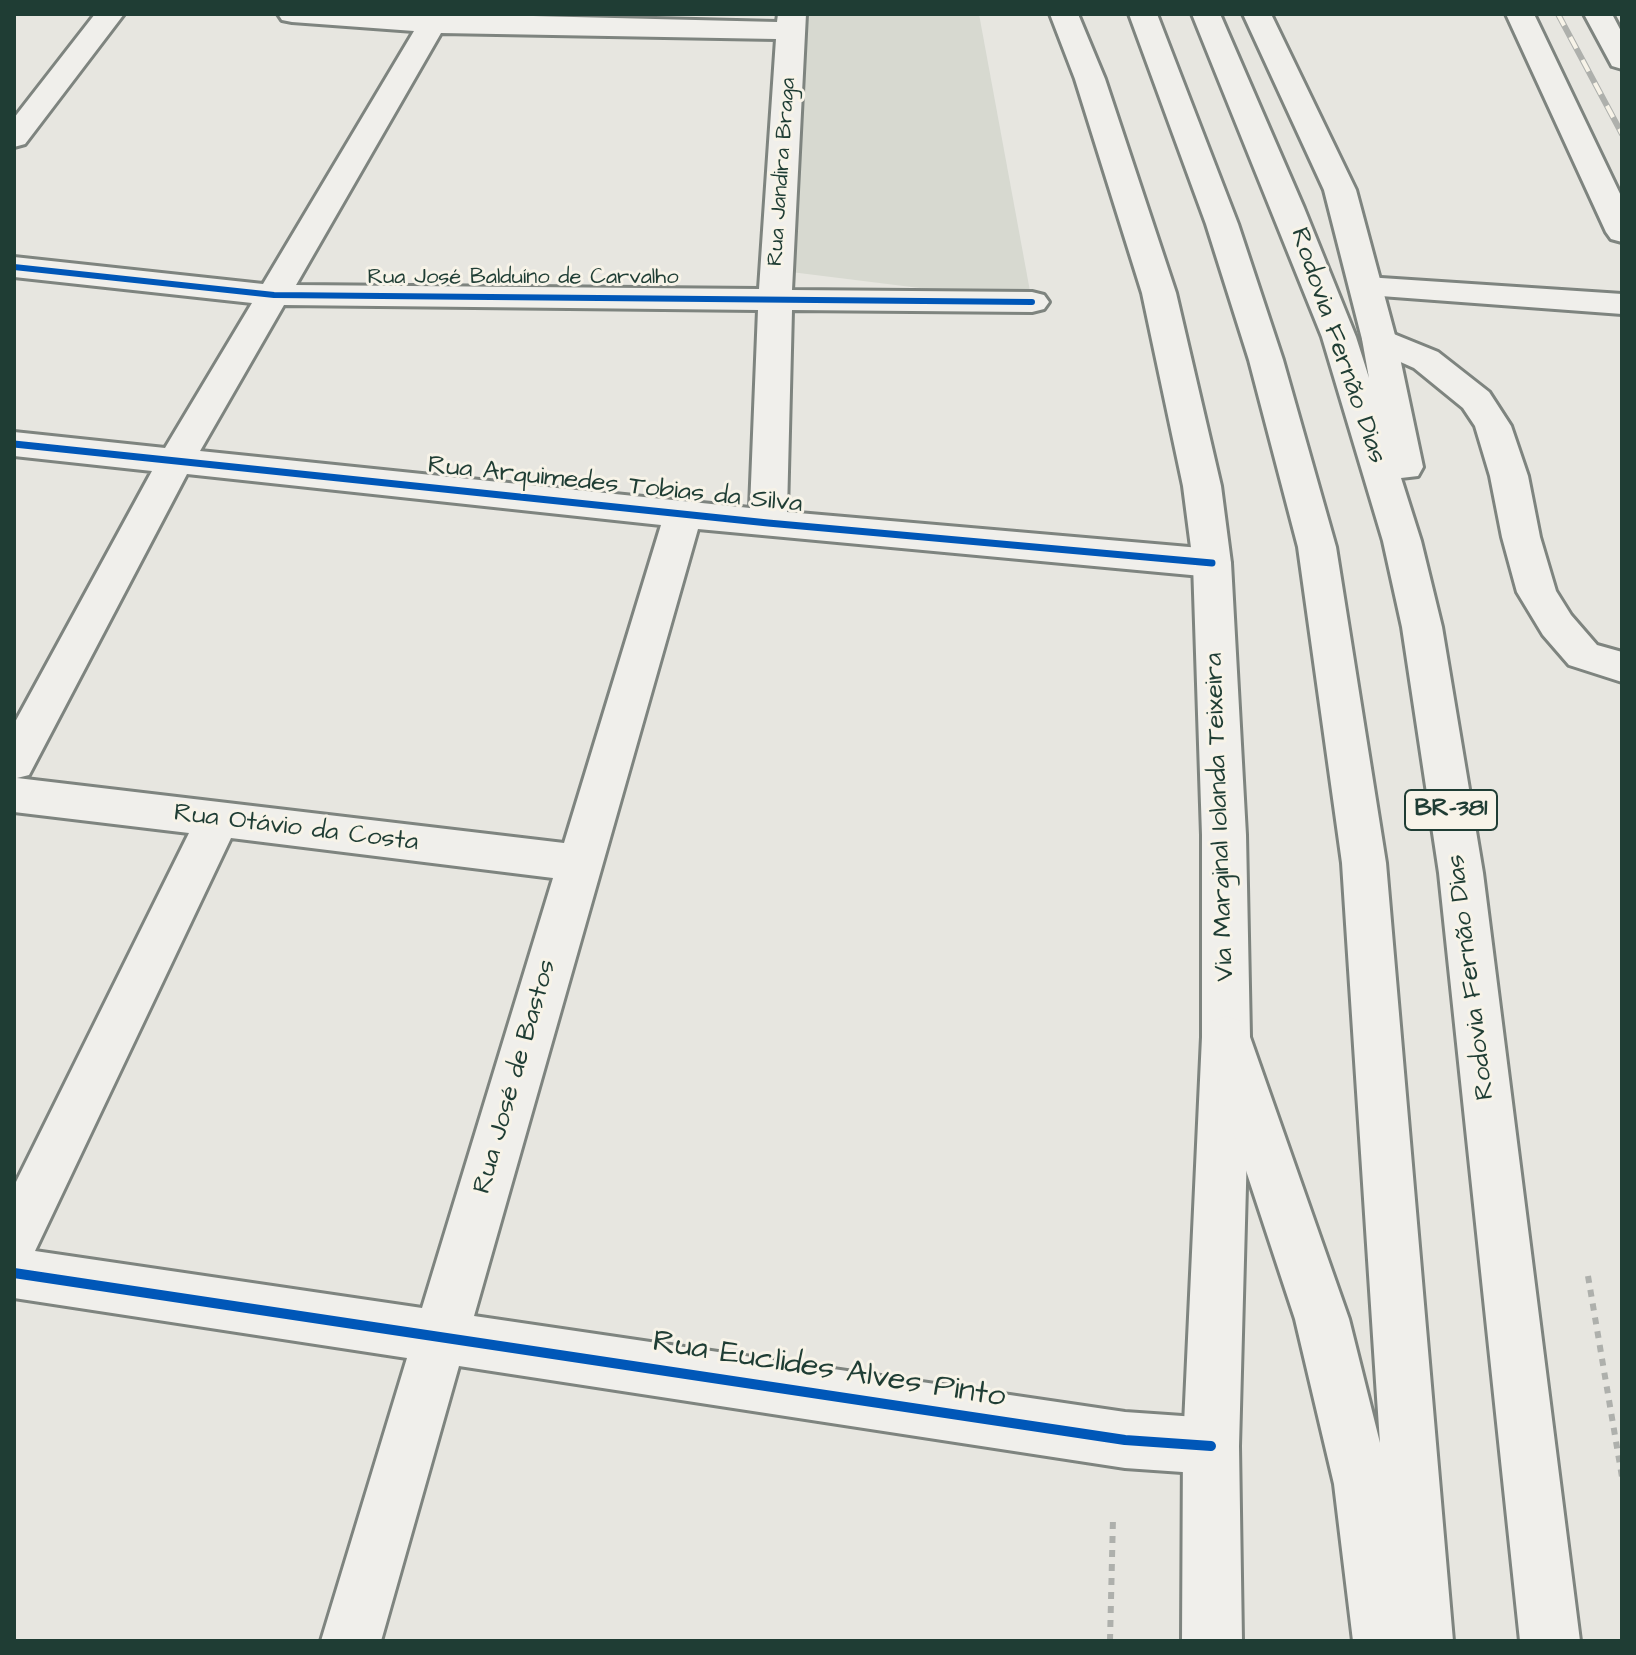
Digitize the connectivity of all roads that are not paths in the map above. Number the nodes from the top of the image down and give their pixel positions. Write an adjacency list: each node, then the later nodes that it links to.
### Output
1 (110, 14): 12 (main road)
2 (292, 14): 9 (main road)
3 (1064, 14): 26 (main road, Via Marginal Iolanda Teixeira)
4 (1143, 14): 42 (main road)
5 (1206, 14): 25 (main road, Rodovia Fernão Dias / BR-381)
6 (1257, 14): 15 (main road)
7 (1520, 14): 13 (main road)
8 (1598, 14): 11 (main road)
9 (435, 19): 10 (main road); 16 (main road)
10 (792, 22): 17 (main road, Rua Jandira Braga)
11 (1622, 60)
12 (14, 138)
13 (1622, 232)
14 (14, 267): 16 (main road, Rua José Balduíno de Carvalho)
15 (1366, 287): 19 (main road); 20 (main road)
16 (274, 295): 17 (main road, Rua José Balduíno de Carvalho); 22 (main road)
17 (775, 297): 18 (main road, Rua José Balduíno de Carvalho); 24 (main road, Rua Jandira Braga)
18 (1032, 302)
19 (1622, 304)
20 (1379, 339): 25 (main road); 27 (main road)
21 (14, 444): 22 (main road, Rua Arquimedes Tobias da Silva)
22 (176, 461): 23 (main road, Rua Arquimedes Tobias da Silva); 30 (main road)
23 (683, 514): 24 (main road, Rua Arquimedes Tobias da Silva); 33 (main road, Rua José de Bastos)
24 (768, 523): 26 (main road, Rua Arquimedes Tobias da Silva)
25 (1402, 541): 43 (main road, Rodovia Fernão Dias / BR-381)
26 (1212, 563): 34 (main road, Via Marginal Iolanda Teixeira)
27 (1583, 655): 28 (main road); 29 (main road)
28 (1622, 667)
29 (1622, 697)
30 (14, 763)
31 (14, 795): 32 (main road, Rua Otávio da Costa)
32 (218, 819): 33 (main road, Rua Otávio da Costa); 35 (main road)
33 (579, 863): 37 (main road, Rua José de Bastos)
34 (1226, 1037): 38 (main road, Via Marginal Iolanda Teixeira); 41 (main road)
35 (14, 1240)
36 (14, 1273): 37 (main road, Rua Euclides Alves Pinto)
37 (440, 1336): 38 (main road, Rua Euclides Alves Pinto); 39 (main road, Rua José de Bastos)
38 (1211, 1446): 40 (main road, Via Marginal Iolanda Teixeira)
39 (351, 1641)
40 (1212, 1641)
41 (1383, 1641)
42 (1423, 1641)
43 (1550, 1641)

